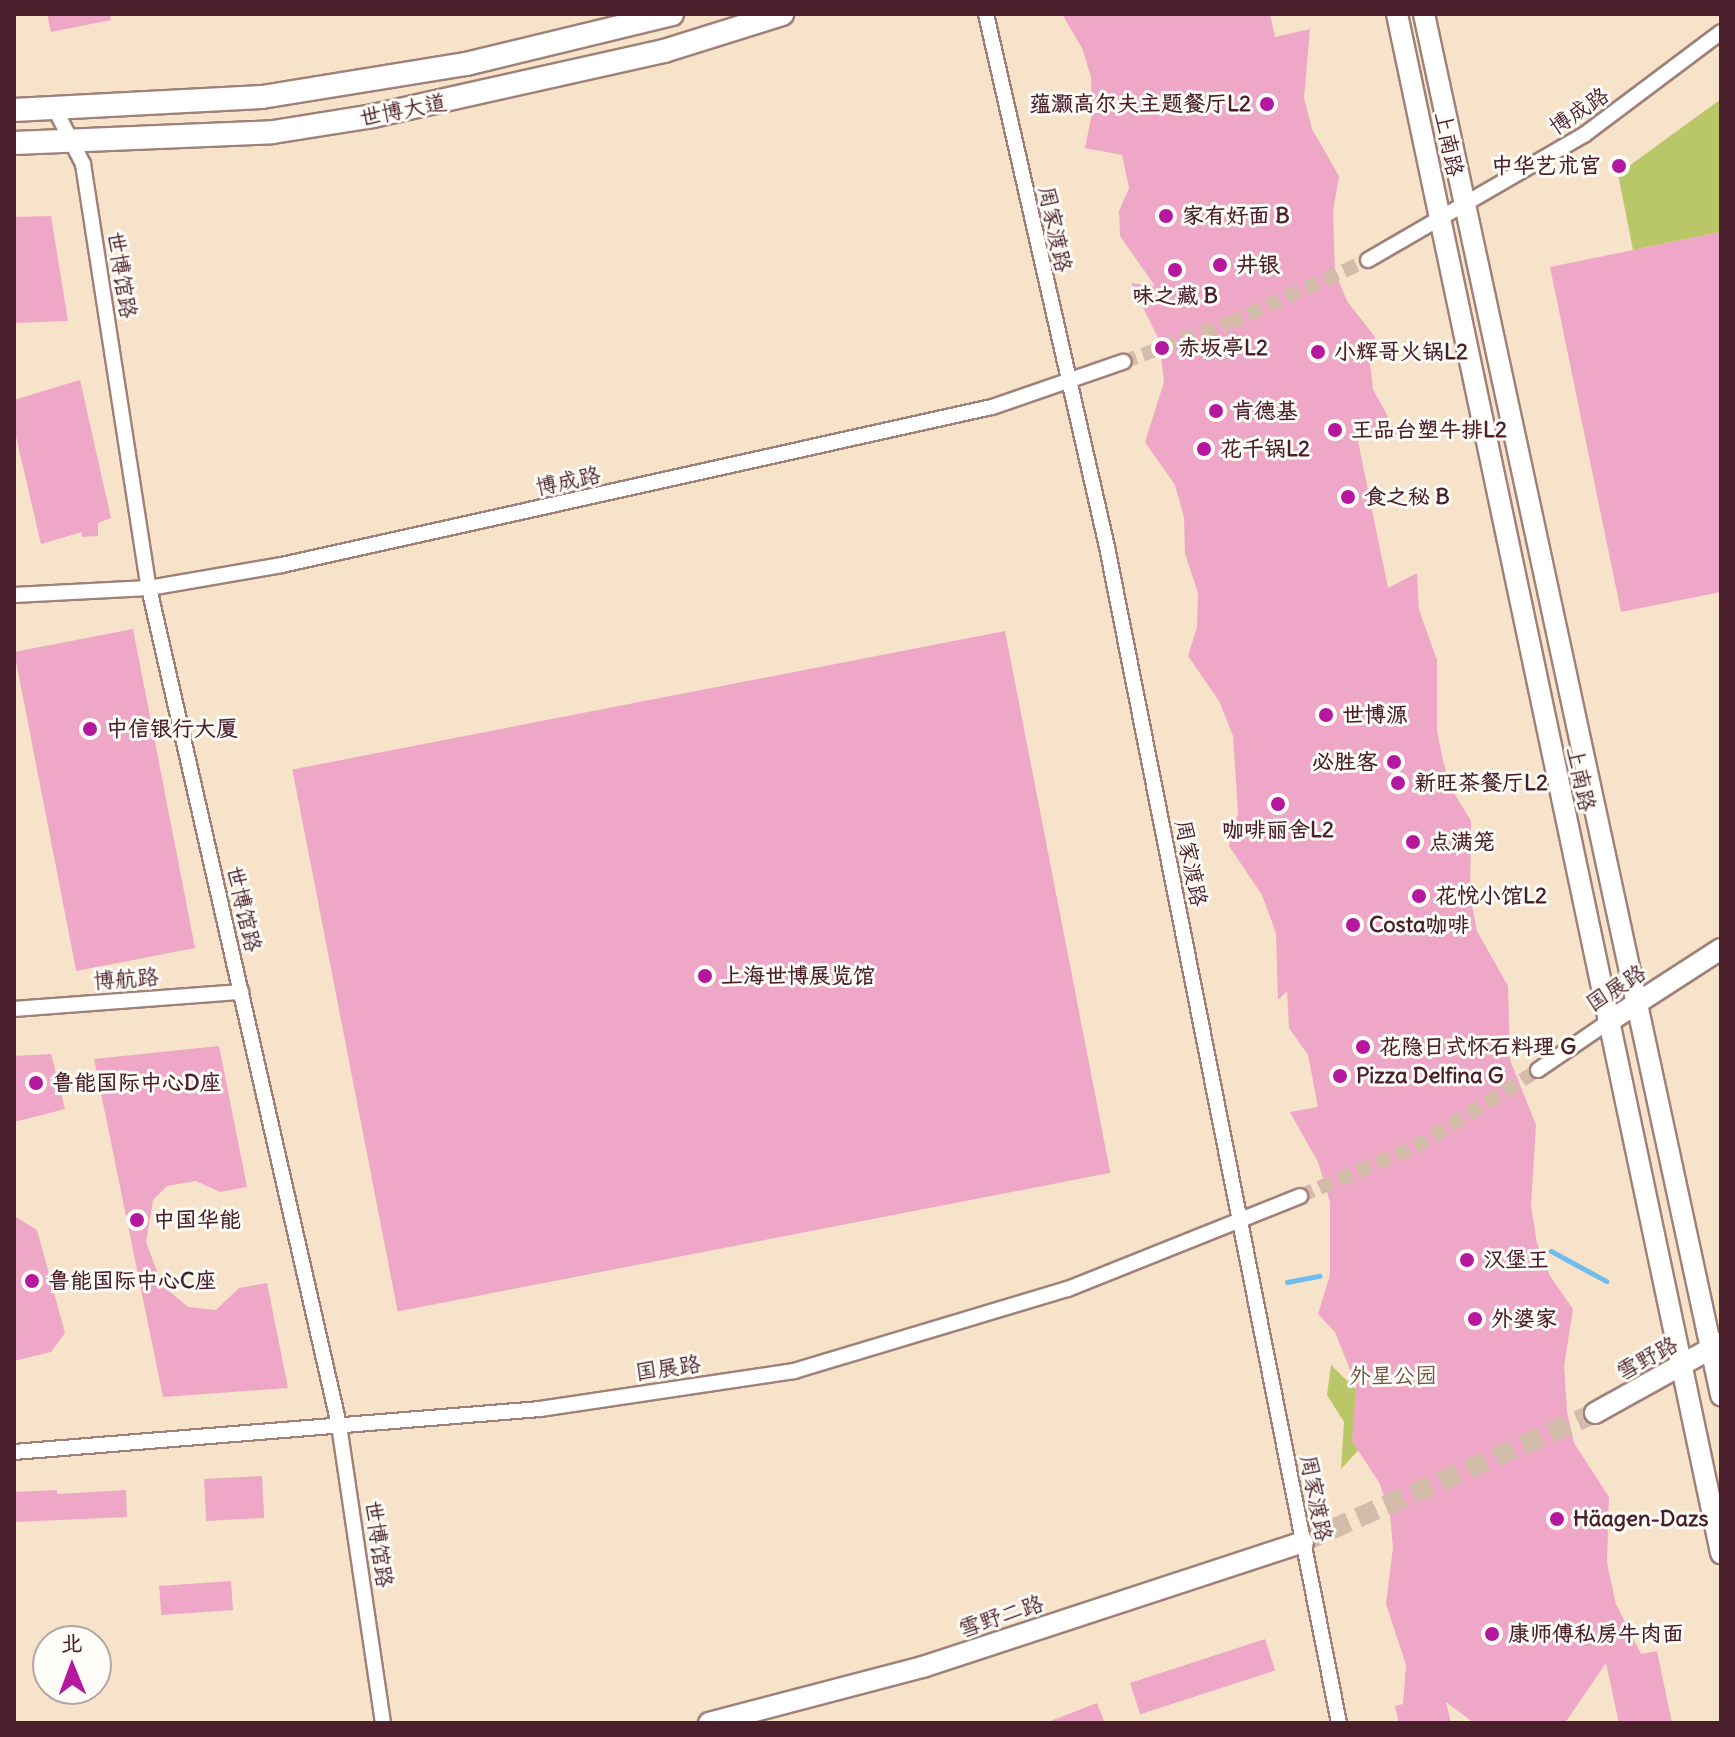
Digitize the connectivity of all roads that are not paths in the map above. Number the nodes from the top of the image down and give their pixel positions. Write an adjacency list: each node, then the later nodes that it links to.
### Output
1 (672, 14): 7 (main road, 世博大道)
2 (782, 14): 9 (main road, 世博大道)
3 (986, 14): 15 (street, 周家渡路)
4 (1397, 14): 12 (main road, 上南路)
5 (1424, 14): 11 (main road, 上南路)
6 (1721, 32): 11 (street, 博成路)
7 (55, 109): 8 (main road, 世博大道); 9 (street, 世博馆路)
8 (14, 110)
9 (74, 141): 10 (main road, 世博大道); 16 (street, 世博馆路)
10 (14, 143)
11 (1465, 207): 12 (street, 博成路); 20 (main road, 上南路)
12 (1440, 219): 13 (street, 博成路); 22 (main road, 上南路)
13 (1368, 260)
14 (1123, 362): 15 (street, 博成路)
15 (1067, 385): 16 (street, 博成路); 25 (street, 周家渡路)
16 (149, 588): 17 (street, 博成路); 19 (street, 世博馆路)
17 (14, 595)
18 (1721, 949): 20 (main road, 国展路)
19 (241, 992): 21 (street, 博航路); 30 (street, 世博馆路)
20 (1635, 1003): 22 (main road, 国展路); 26 (main road, 上南路)
21 (14, 1009)
22 (1608, 1022): 23 (street, 国展路); 27 (main road, 上南路)
23 (1538, 1070)
24 (1300, 1196): 25 (street, 国展路)
25 (1238, 1222): 30 (street, 国展路); 32 (street, 周家渡路)
26 (1716, 1346): 27 (main road, 雪野路); 28 (main road, 上南路)
27 (1680, 1368): 29 (main road, 雪野路); 33 (main road, 上南路)
28 (1721, 1395)
29 (1595, 1413)
30 (339, 1425): 31 (street, 国展路); 34 (street, 世博馆路)
31 (14, 1452)
32 (1303, 1542): 35 (main road, 雪野二路); 36 (street, 周家渡路)
33 (1721, 1553)
34 (383, 1723)
35 (709, 1723)
36 (1339, 1723)

